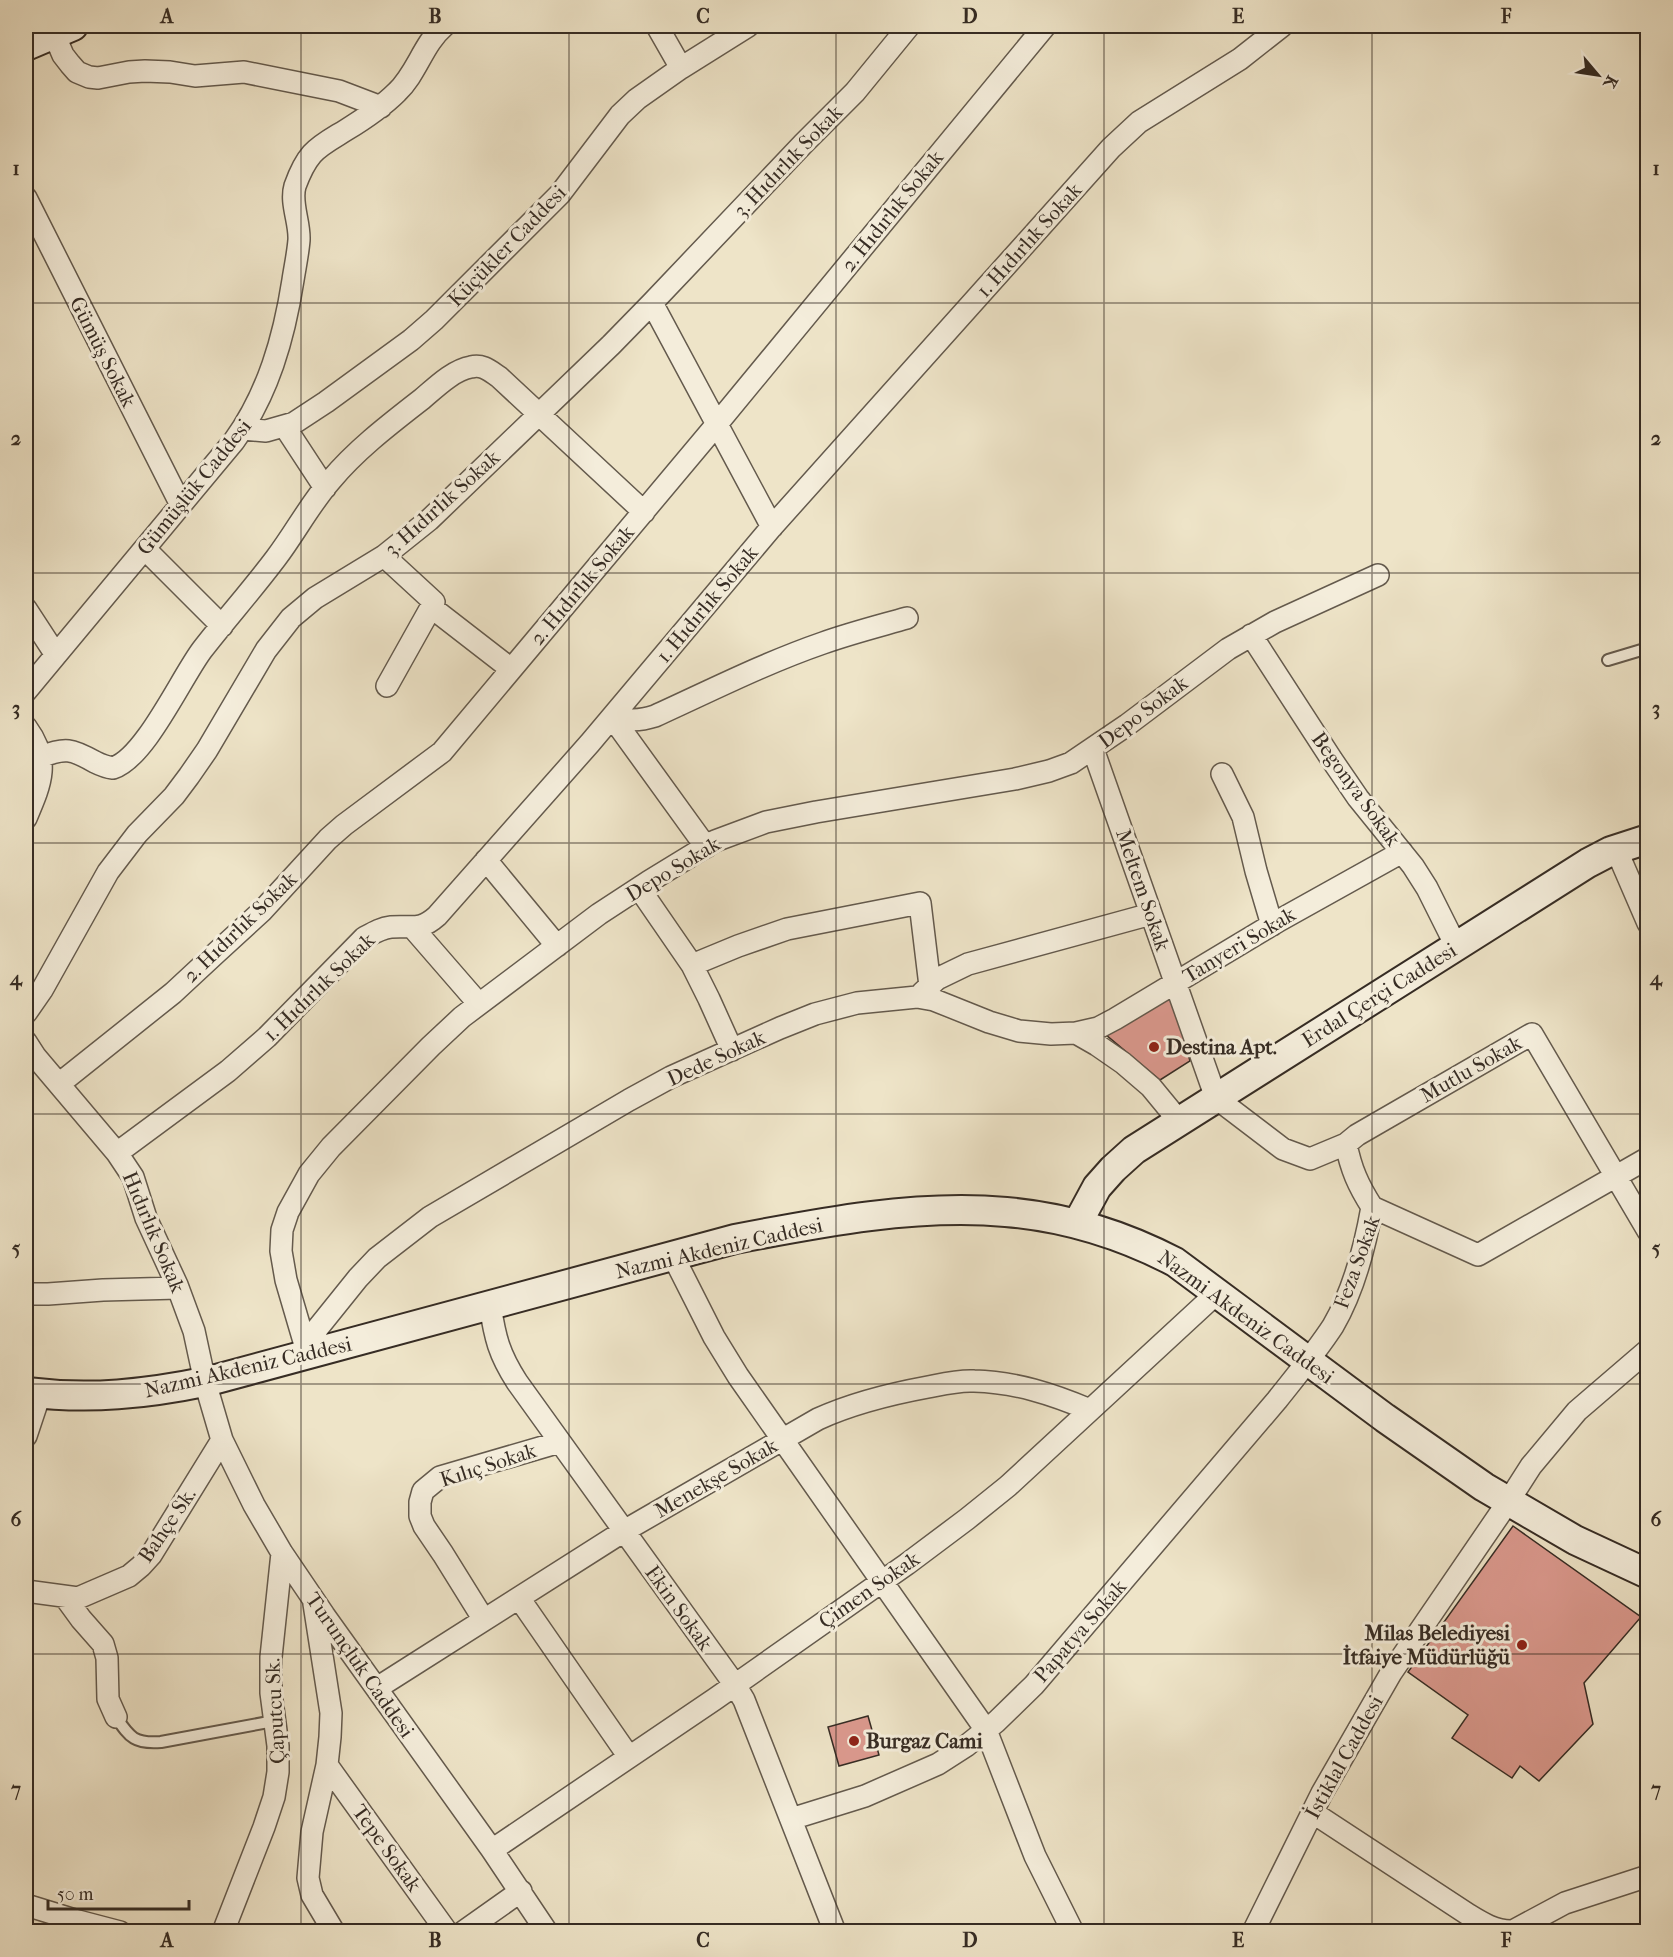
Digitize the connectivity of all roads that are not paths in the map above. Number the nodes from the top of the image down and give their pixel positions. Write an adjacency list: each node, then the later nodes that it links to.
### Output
1 (444, 26): 10 (street, Gümüşlük Caddesi)
2 (657, 26): 9 (street)
3 (748, 26): 9 (street, Küçükler Caddesi)
4 (909, 26): 12 (street, 3. Hıdırlık Sokak)
5 (1282, 26): 20 (street, 1. Hıdırlık Sokak)
6 (1040, 27): 14 (street, 2. Hıdırlık Sokak)
7 (64, 30): 8 (street); 10 (street)
8 (26, 46)
9 (681, 68): 15 (street, Küçükler Caddesi)
10 (381, 107): 16 (street, Gümüşlük Caddesi)
11 (26, 198): 18 (street, Gümüş Sokak)
12 (652, 303): 13 (street, 3. Hıdırlık Sokak); 14 (street)
13 (538, 413): 17 (street); 19 (street); 22 (street, 3. Hıdırlık Sokak)
14 (717, 424): 19 (street, 2. Hıdırlık Sokak); 20 (street)
15 (285, 427): 16 (street, Küçükler Caddesi); 17 (street)
16 (243, 429): 18 (street, Gümüşlük Caddesi)
17 (325, 488): 27 (street)
18 (181, 505): 21 (street, Gümüşlük Caddesi)
19 (644, 512): 32 (street, 2. Hıdırlık Sokak)
20 (772, 527): 35 (street, 1. Hıdırlık Sokak)
21 (145, 549): 27 (street); 30 (street, Gümüşlük Caddesi)
22 (384, 556): 24 (street); 57 (street, 3. Hıdırlık Sokak)
23 (1378, 575): 28 (street, Depo Sokak)
24 (431, 607): 32 (street); 33 (street)
25 (26, 609): 30 (street)
26 (907, 618): 35 (street)
27 (222, 626): 38 (street)
28 (1251, 635): 37 (street, Depo Sokak); 44 (street, Begonya Sokak)
29 (1647, 648): 31 (lane)
30 (56, 655): 34 (street, Gümüşlük Caddesi)
31 (1608, 660)
32 (511, 669): 61 (street, 2. Hıdırlık Sokak)
33 (387, 686)
34 (26, 691)
35 (612, 717): 42 (street); 45 (street, 1. Hıdırlık Sokak)
36 (26, 727): 38 (street)
37 (1093, 749): 42 (street, Depo Sokak); 47 (street, Meltem Sokak)
38 (41, 757): 40 (street)
39 (1222, 774): 49 (street)
40 (26, 818)
41 (1647, 838): 43 (street, Erdal Çerçi Caddesi)
42 (706, 847): 46 (street, Depo Sokak)
43 (1616, 849): 48 (street); 52 (street, Erdal Çerçi Caddesi)
44 (1402, 852): 49 (street, Tanyeri Sokak); 52 (street, Begonya Sokak)
45 (486, 860): 50 (street, 1. Hıdırlık Sokak); 51 (street)
46 (639, 888): 51 (street, Depo Sokak); 53 (street)
47 (1151, 914): 54 (street, Meltem Sokak); 55 (street)
48 (1647, 923)
49 (1272, 925): 54 (street, Tanyeri Sokak)
50 (413, 928): 56 (street); 65 (street, 1. Hıdırlık Sokak)
51 (557, 946): 56 (street, Depo Sokak)
52 (1456, 946): 62 (street, Erdal Çerçi Caddesi)
53 (692, 965): 55 (street); 60 (street)
54 (1175, 983): 58 (street, Tanyeri Sokak); 62 (street, Meltem Sokak)
55 (923, 991): 58 (street, Dede Sokak); 60 (street, Dede Sokak)
56 (479, 1004): 77 (street, Depo Sokak)
57 (26, 1013)
58 (1076, 1033): 63 (street)
59 (26, 1042): 61 (street, Hıdırlık Sokak)
60 (732, 1050): 77 (street, Dede Sokak)
61 (59, 1084): 65 (street, Hıdırlık Sokak)
62 (1216, 1098): 63 (street, Erdal Çerçi Caddesi); 64 (street, Mutlu Sokak)
63 (1179, 1121): 69 (street, Erdal Çerçi Caddesi)
64 (1346, 1144): 67 (street, Mutlu Sokak); 68 (street)
65 (117, 1153): 72 (street, Hıdırlık Sokak)
66 (1647, 1158): 67 (street)
67 (1615, 1176): 68 (street, Feza Sokak); 70 (street, Mutlu Sokak)
68 (1372, 1207): 78 (street, Feza Sokak)
69 (1077, 1224): 71 (street, Nazmi Akdeniz Caddesi); 73 (street, Nazmi Akdeniz Caddesi)
70 (1647, 1231)
71 (673, 1256): 75 (street, Nazmi Akdeniz Caddesi); 84 (street)
72 (178, 1288): 74 (street); 79 (street, Hıdırlık Sokak)
73 (1217, 1293): 78 (street, Nazmi Akdeniz Caddesi); 81 (street, Çimen Sokak)
74 (26, 1294)
75 (490, 1305): 77 (street, Nazmi Akdeniz Caddesi); 85 (street, Ekin Sokak)
76 (1647, 1350): 86 (street, İstiklal Caddesi)
77 (308, 1355): 79 (street, Nazmi Akdeniz Caddesi)
78 (1308, 1361): 86 (street, Nazmi Akdeniz Caddesi); 100 (street, Papatya Sokak)
79 (204, 1382): 80 (street, Nazmi Akdeniz Caddesi); 83 (street, Turunçluk Caddesi)
80 (33, 1393): 82 (street)
81 (1090, 1410): 84 (street, Menekşe Sokak); 90 (street, Çimen Sokak)
82 (26, 1436)
83 (222, 1440): 88 (street, Turunçluk Caddesi); 92 (street, Bahçe Sk.)
84 (782, 1440): 87 (street, Menekşe Sokak); 90 (street)
85 (560, 1442): 87 (street, Ekin Sokak); 95 (street, Kılıç Sokak)
86 (1508, 1502): 89 (street, Nazmi Akdeniz Caddesi); 103 (street, İstiklal Caddesi)
87 (624, 1531): 93 (street, Menekşe Sokak); 96 (street, Ekin Sokak)
88 (282, 1553): 94 (street, Turunçluk Caddesi); 99 (street, Çaputcu Sk.)
89 (1647, 1574)
90 (881, 1582): 96 (street, Çimen Sokak); 100 (street)
91 (26, 1591): 92 (street, Bahçe Sk.)
92 (65, 1597): 98 (street)
93 (519, 1598): 95 (street, Menekşe Sokak); 101 (street)
94 (314, 1601): 97 (street, Turunçluk Caddesi); 102 (street)
95 (484, 1620): 97 (street, Menekşe Sokak)
96 (735, 1685): 101 (street, Çimen Sokak); 104 (street, Ekin Sokak)
97 (376, 1689): 105 (street, Turunçluk Caddesi)
98 (116, 1717): 99 (lane)
99 (274, 1721): 112 (street, Çaputcu Sk.)
100 (986, 1730): 104 (street, Papatya Sokak); 118 (street)
101 (629, 1757): 105 (street, Çimen Sokak)
102 (327, 1764): 113 (street); 114 (street, Tepe Sokak)
103 (1312, 1812): 110 (street); 119 (street, İstiklal Caddesi)
104 (790, 1819): 117 (street, Ekin Sokak)
105 (492, 1850): 107 (street, Turunçluk Caddesi)
106 (1647, 1876): 110 (street)
107 (520, 1891): 115 (street); 116 (street, Turunçluk Caddesi)
108 (26, 1905): 109 (street)
109 (76, 1926): 111 (street)
110 (1511, 1931)
111 (120, 1932)
112 (223, 1932)
113 (334, 1932)
114 (447, 1932)
115 (463, 1932)
116 (547, 1932)
117 (835, 1932)
118 (1073, 1932)
119 (1252, 1932)

